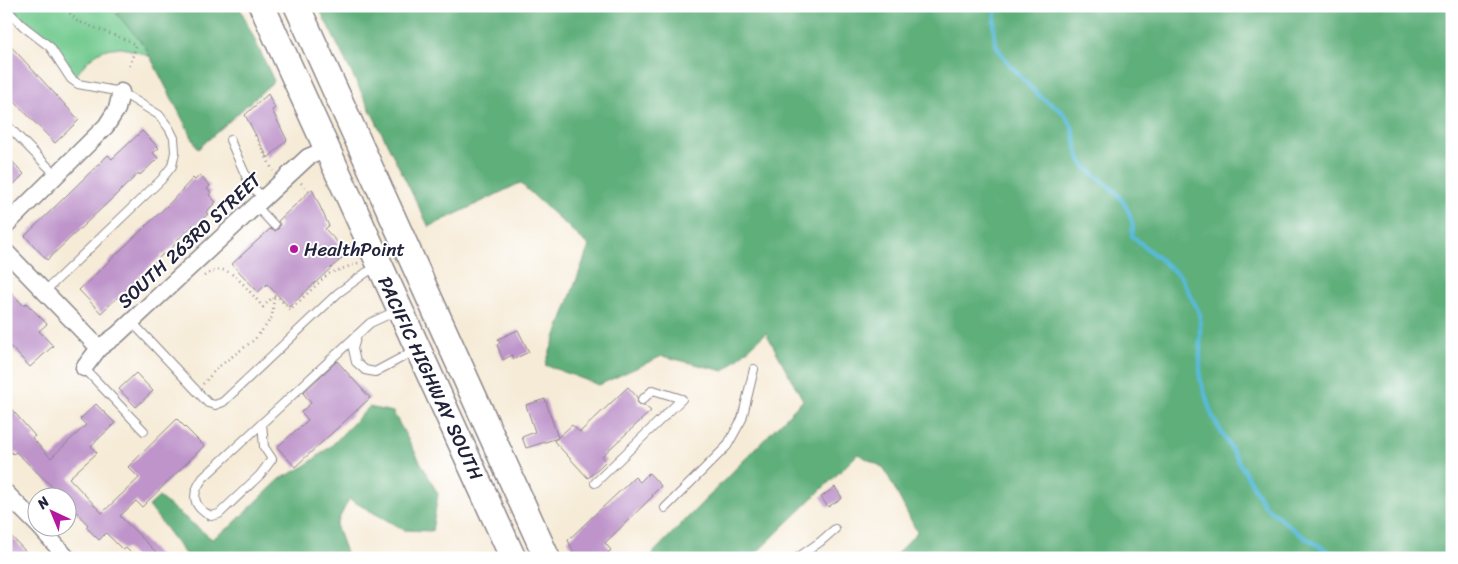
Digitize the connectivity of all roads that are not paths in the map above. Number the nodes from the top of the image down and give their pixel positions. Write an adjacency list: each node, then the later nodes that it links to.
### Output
1 (262, 6): 7 (main road, PACIFIC HIGHWAY SOUTH)
2 (297, 6): 13 (main road, PACIFIC HIGHWAY SOUTH)
3 (6, 9): 4 (lane)
4 (121, 92): 8 (street); 16 (lane)
5 (6, 124): 8 (lane)
6 (230, 140): 10 (lane)
7 (327, 148): 9 (main road, PACIFIC HIGHWAY SOUTH); 10 (street, SOUTH 263RD STREET)
8 (56, 176): 11 (street)
9 (340, 176): 13 (main road); 15 (main road, PACIFIC HIGHWAY SOUTH)
10 (259, 202): 12 (lane); 18 (street, SOUTH 263RD STREET)
11 (6, 225)
12 (274, 225)
13 (407, 249): 20 (main road, PACIFIC HIGHWAY SOUTH)
14 (6, 252): 16 (street)
15 (372, 265): 17 (main road, PACIFIC HIGHWAY SOUTH); 18 (lane); 20 (main road)
16 (44, 292): 21 (street)
17 (400, 310): 19 (lane); 22 (main road, PACIFIC HIGHWAY SOUTH)
18 (131, 321): 21 (street, SOUTH 263RD STREET)
19 (357, 335): 22 (lane); 26 (lane)
20 (449, 344): 36 (main road, PACIFIC HIGHWAY SOUTH)
21 (99, 348): 23 (street, SOUTH 263RD STREET)
22 (418, 349): 35 (main road, PACIFIC HIGHWAY SOUTH)
23 (84, 368): 27 (lane)
24 (754, 369): 30 (lane)
25 (642, 400): 28 (lane)
26 (262, 423): 26 (lane)
27 (144, 431)
28 (595, 483)
29 (6, 493): 31 (street)
30 (666, 508)
31 (28, 516)
32 (836, 528): 37 (lane)
33 (47, 536): 34 (street)
34 (67, 558)
35 (514, 558)
36 (547, 558)
37 (797, 558)

